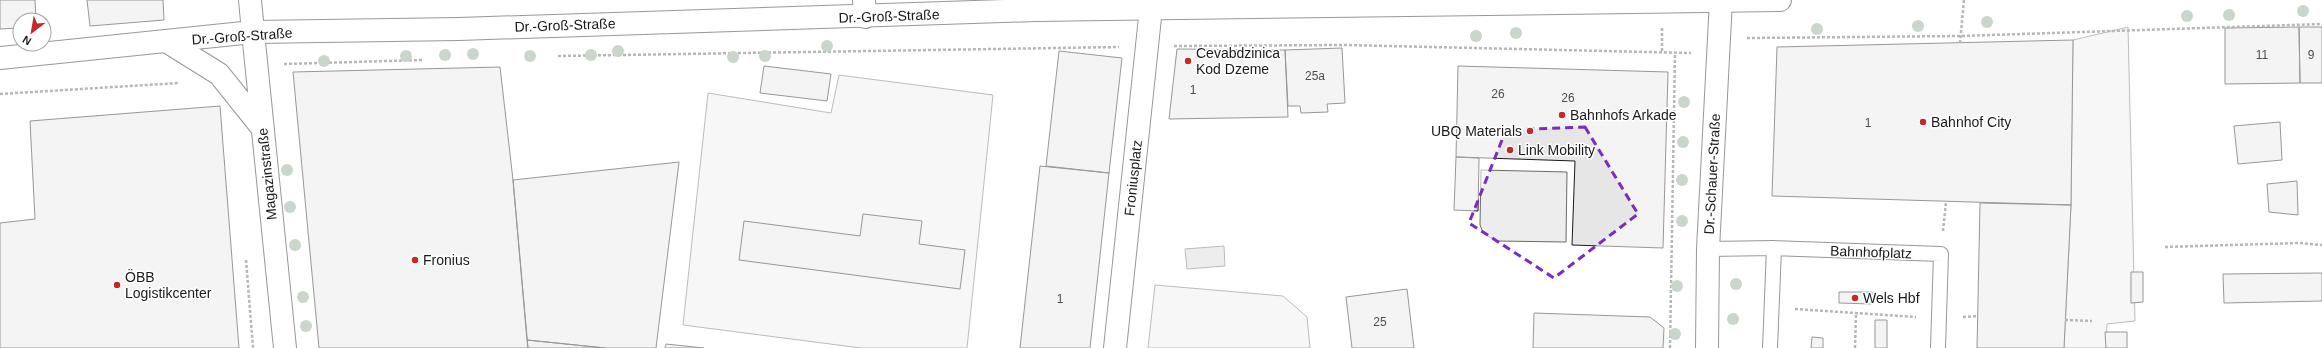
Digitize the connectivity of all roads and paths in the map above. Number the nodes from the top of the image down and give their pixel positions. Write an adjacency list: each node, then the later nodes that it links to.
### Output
1 (250, 0): 8 (main road, Magazinstraße)
2 (1780, 0): 4 (main road, Dr.-Groß-Straße)
3 (1964, 0): 9 (path)
4 (1721, 1): 6 (main road, Dr.-Groß-Straße); 13 (main road, Dr.-Schauer-Straße)
5 (864, 8): 6 (main road, Dr.-Groß-Straße); 8 (main road, Dr.-Groß-Straße)
6 (1151, 8): 12 (main road, Froniusplatz)
7 (2322, 24): 9 (path)
8 (253, 32): 10 (main road, Dr.-Groß-Straße); 19 (main road, Magazinstraße)
9 (1961, 36): 11 (path); 13 (path)
10 (166, 41): 16 (main road, Dr.-Groß-Straße); 19 (main road)
11 (1960, 43)
12 (1147, 47): 14 (path); 15 (path); 32 (main road, Froniusplatz)
13 (1719, 52): 15 (path); 23 (main road, Dr.-Schauer-Straße)
14 (658, 53)
15 (1675, 53): 33 (path)
16 (0, 58)
17 (183, 84): 18 (path)
18 (0, 94)
19 (263, 129): 31 (main road, Magazinstraße)
20 (2322, 245): 21 (path)
21 (2165, 247)
22 (1774, 248): 23 (lane, Bahnhofplatz); 25 (lane); 27 (lane, Bahnhofplatz)
23 (1708, 249): 34 (main road, Dr.-Schauer-Straße)
24 (245, 253): 30 (path)
25 (1773, 307): 26 (path); 35 (lane)
26 (1856, 314): 27 (path); 36 (path)
27 (1940, 318): 37 (lane, Bahnhofplatz)
28 (2065, 320): 29 (path)
29 (2092, 321)
30 (253, 348)
31 (285, 348)
32 (1115, 348)
33 (1670, 348)
34 (1707, 348)
35 (1770, 348)
36 (1855, 348)
37 (1938, 348)

